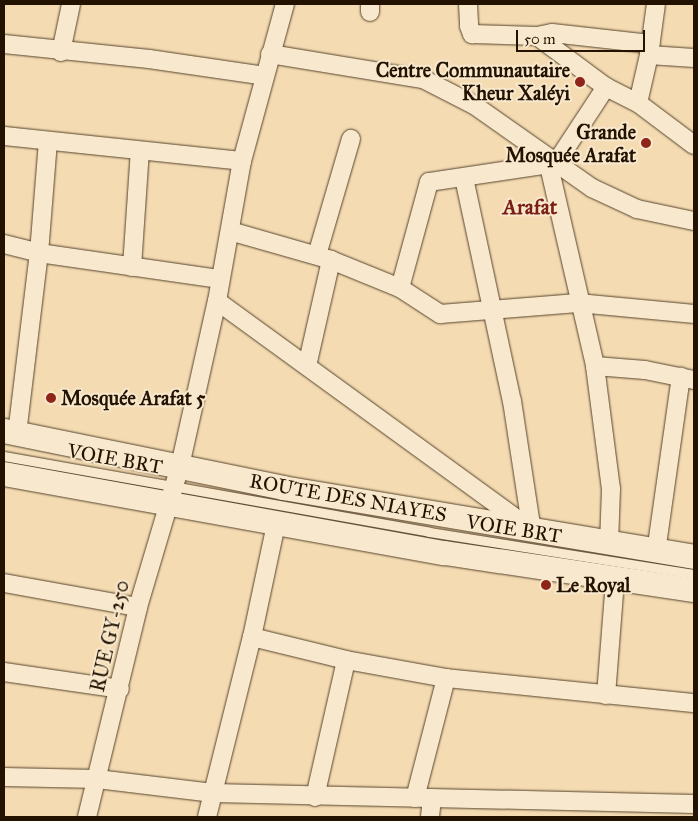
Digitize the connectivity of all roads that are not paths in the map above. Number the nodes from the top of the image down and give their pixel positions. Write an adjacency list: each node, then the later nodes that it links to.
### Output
1 (71, 4): 8 (street)
2 (285, 4): 9 (street, RUE GY-250)
3 (468, 4): 5 (street)
4 (656, 4): 7 (street)
5 (537, 36): 7 (street); 12 (street)
6 (4, 44): 8 (street)
7 (650, 49): 10 (street); 13 (street)
8 (61, 52): 11 (street)
9 (270, 54): 11 (street, RUE GY-250); 20 (street)
10 (694, 58)
11 (265, 76): 19 (street, RUE GY-250)
12 (606, 87): 13 (street); 20 (street)
13 (638, 103): 17 (street)
14 (4, 136): 16 (street)
15 (350, 139): 26 (street)
16 (48, 141): 18 (street); 25 (street)
17 (694, 145)
18 (140, 150): 19 (street); 27 (street)
19 (242, 161): 23 (street, RUE GY-250)
20 (553, 165): 21 (street); 22 (street); 31 (street)
21 (464, 178): 29 (street); 32 (street)
22 (694, 221)
23 (230, 231): 26 (street); 28 (street, RUE GY-250)
24 (4, 244): 25 (street)
25 (39, 253): 27 (street); 37 (street)
26 (324, 257): 29 (street); 34 (street)
27 (132, 267): 28 (street)
28 (220, 279): 30 (street, RUE GY-250)
29 (400, 288): 32 (street)
30 (217, 301): 34 (street); 40 (street, RUE GY-250)
31 (578, 303): 32 (street); 33 (street); 35 (street)
32 (493, 311): 42 (street)
33 (694, 314)
34 (307, 366): 42 (street)
35 (595, 366): 36 (street); 43 (street)
36 (688, 379): 44 (street)
37 (10, 432): 40 (main road, ROUTE DES NIAYES)
38 (4, 456): 40 (lane, VOIE BRT)
39 (4, 474): 40 (main road, ROUTE DES NIAYES)
40 (175, 486): 41 (main road, ROUTE DES NIAYES); 42 (main road, ROUTE DES NIAYES); 46 (lane, VOIE BRT); 50 (street, RUE GY-250)
41 (276, 524): 47 (main road, ROUTE DES NIAYES); 51 (street)
42 (532, 531): 43 (main road, ROUTE DES NIAYES)
43 (609, 544): 44 (main road, ROUTE DES NIAYES)
44 (656, 552): 45 (main road, ROUTE DES NIAYES)
45 (694, 558)
46 (694, 574)
47 (615, 580): 49 (main road, ROUTE DES NIAYES); 56 (street)
48 (4, 583): 50 (street)
49 (694, 590)
50 (138, 607): 55 (street, RUE GY-250)
51 (252, 637): 52 (street); 60 (street)
52 (346, 660): 54 (street); 61 (street)
53 (4, 672): 55 (street)
54 (446, 678): 56 (street); 62 (street)
55 (120, 689): 59 (street, RUE GY-250)
56 (606, 694): 57 (street)
57 (694, 703)
58 (4, 777): 59 (street)
59 (97, 779): 60 (street); 64 (street, RUE GY-250)
60 (213, 794): 61 (street); 65 (street)
61 (315, 797): 62 (street)
62 (424, 798): 63 (street); 66 (street)
63 (684, 808)
64 (87, 817)
65 (207, 817)
66 (430, 817)

